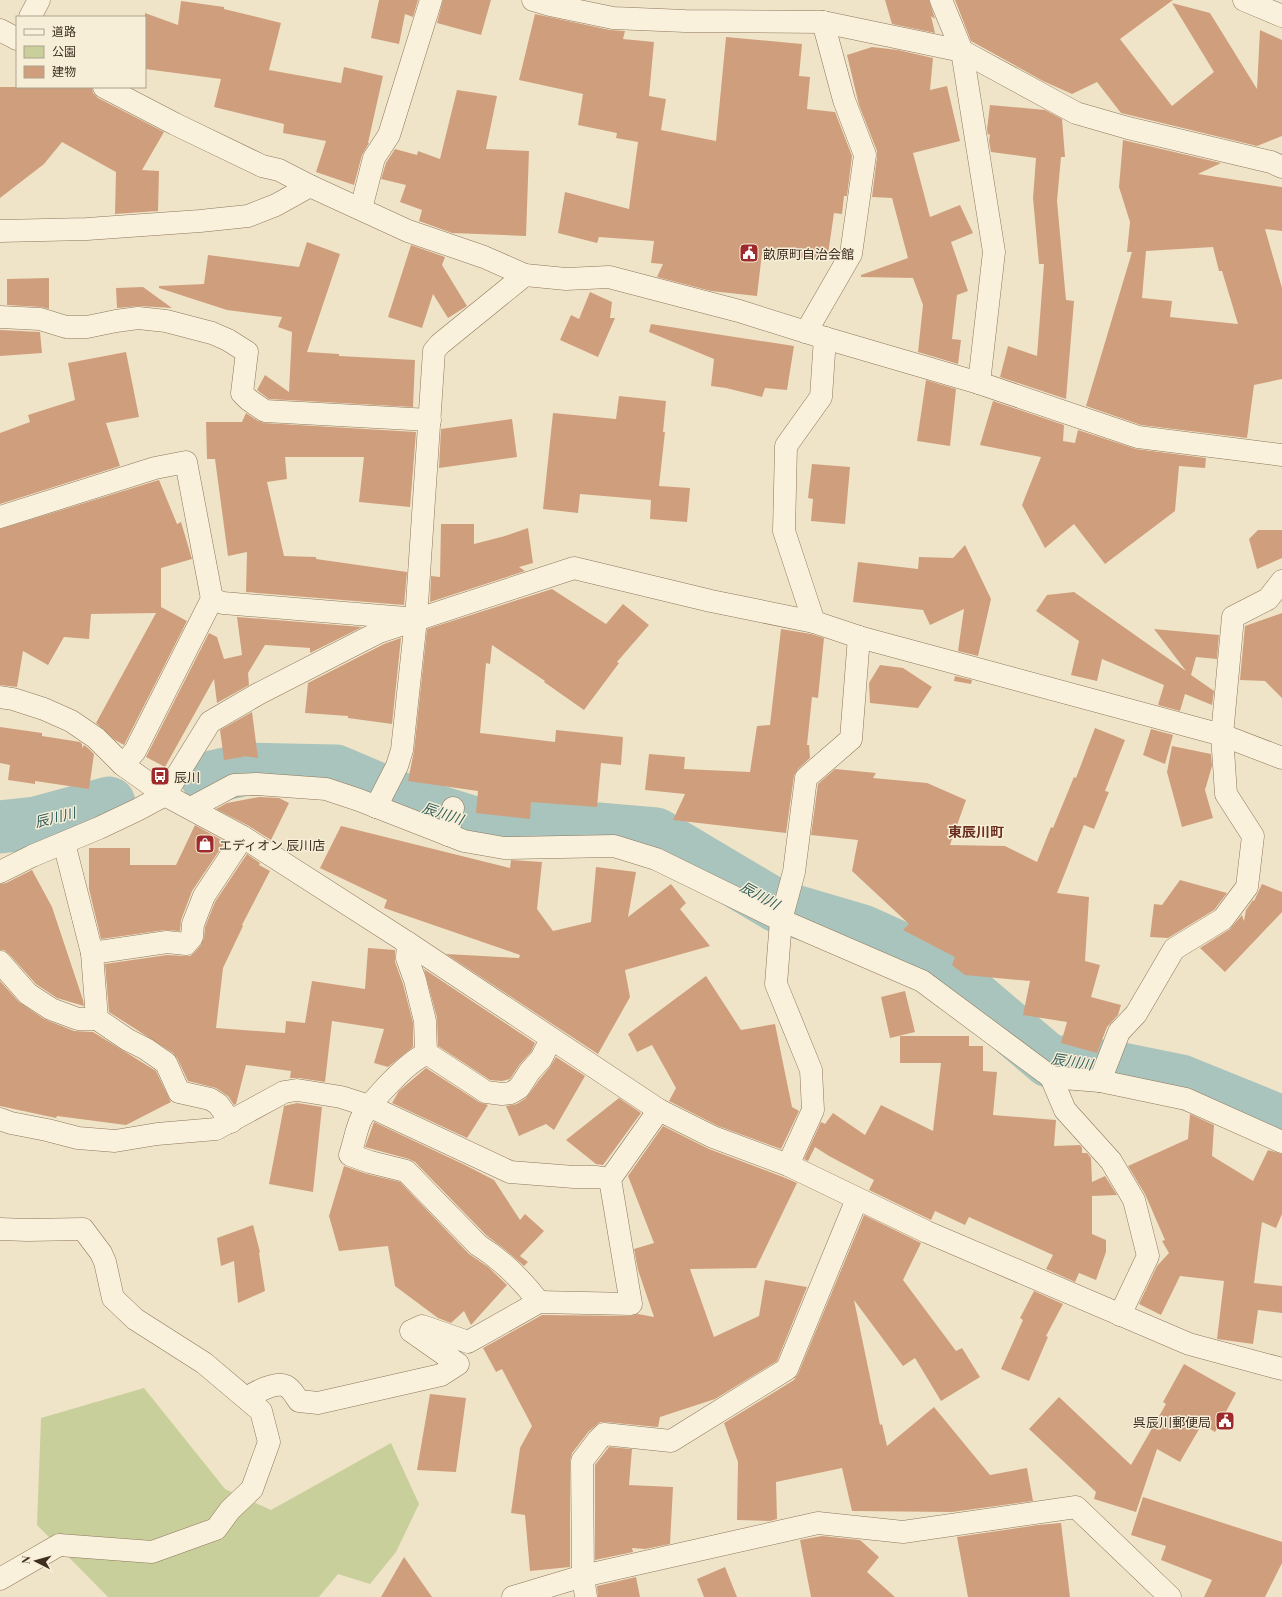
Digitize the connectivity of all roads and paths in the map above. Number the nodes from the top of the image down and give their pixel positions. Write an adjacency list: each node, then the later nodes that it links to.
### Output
1 (39, 0): 6 (street)
2 (432, 0): 15 (street)
3 (941, 0): 11 (street)
4 (1244, 0): 7 (street)
5 (544, 2): 8 (street)
6 (31, 16)
7 (1282, 16)
8 (823, 22): 11 (street); 19 (street)
9 (0, 30): 10 (street)
10 (16, 38)
11 (962, 51): 13 (street); 20 (street)
12 (106, 88): 14 (street)
13 (1282, 167)
14 (310, 186): 15 (street); 16 (street)
15 (361, 209): 17 (street)
16 (0, 231)
17 (525, 275): 19 (street); 21 (street)
18 (0, 317): 21 (street)
19 (816, 335): 20 (street); 27 (street)
20 (979, 383): 22 (street)
21 (430, 420): 26 (street)
22 (1282, 455)
23 (0, 517): 25 (street)
24 (1282, 581): 30 (street)
25 (212, 598): 26 (street); 32 (street)
26 (416, 619): 27 (street); 33 (street); 34 (street)
27 (814, 622): 28 (street)
28 (859, 637): 30 (street); 41 (street)
29 (0, 697): 32 (street)
30 (1222, 735): 31 (street); 49 (street)
31 (1282, 758)
32 (123, 765): 33 (street)
33 (165, 795): 35 (street); 39 (street)
34 (376, 806): 35 (street); 37 (street)
35 (191, 808): 38 (street)
36 (453, 808): 37 (street)
37 (448, 835): 41 (street)
38 (243, 837): 42 (street); 43 (street)
39 (64, 843): 40 (street); 43 (street)
40 (0, 872)
41 (781, 920): 48 (street); 55 (street)
42 (408, 943): 46 (street); 47 (street)
43 (92, 953): 45 (street)
44 (0, 962): 45 (street)
45 (97, 1019): 53 (street)
46 (551, 1039): 47 (street); 51 (street)
47 (426, 1054): 50 (street)
48 (1051, 1077): 49 (street); 60 (street)
49 (1100, 1081): 54 (street)
50 (369, 1106): 53 (street); 56 (street); 59 (street)
51 (659, 1110): 55 (street); 56 (street)
52 (0, 1119): 53 (street)
53 (231, 1122)
54 (1282, 1142)
55 (788, 1165): 57 (street)
56 (610, 1179): 59 (street)
57 (857, 1199): 60 (street); 63 (street)
58 (0, 1229): 62 (street)
59 (539, 1302): 62 (street)
60 (1120, 1315): 61 (street)
61 (1282, 1369)
62 (247, 1398): 64 (street)
63 (584, 1576): 65 (street); 66 (street); 67 (street)
64 (0, 1579)
65 (513, 1597)
66 (586, 1597)
67 (1170, 1597)

